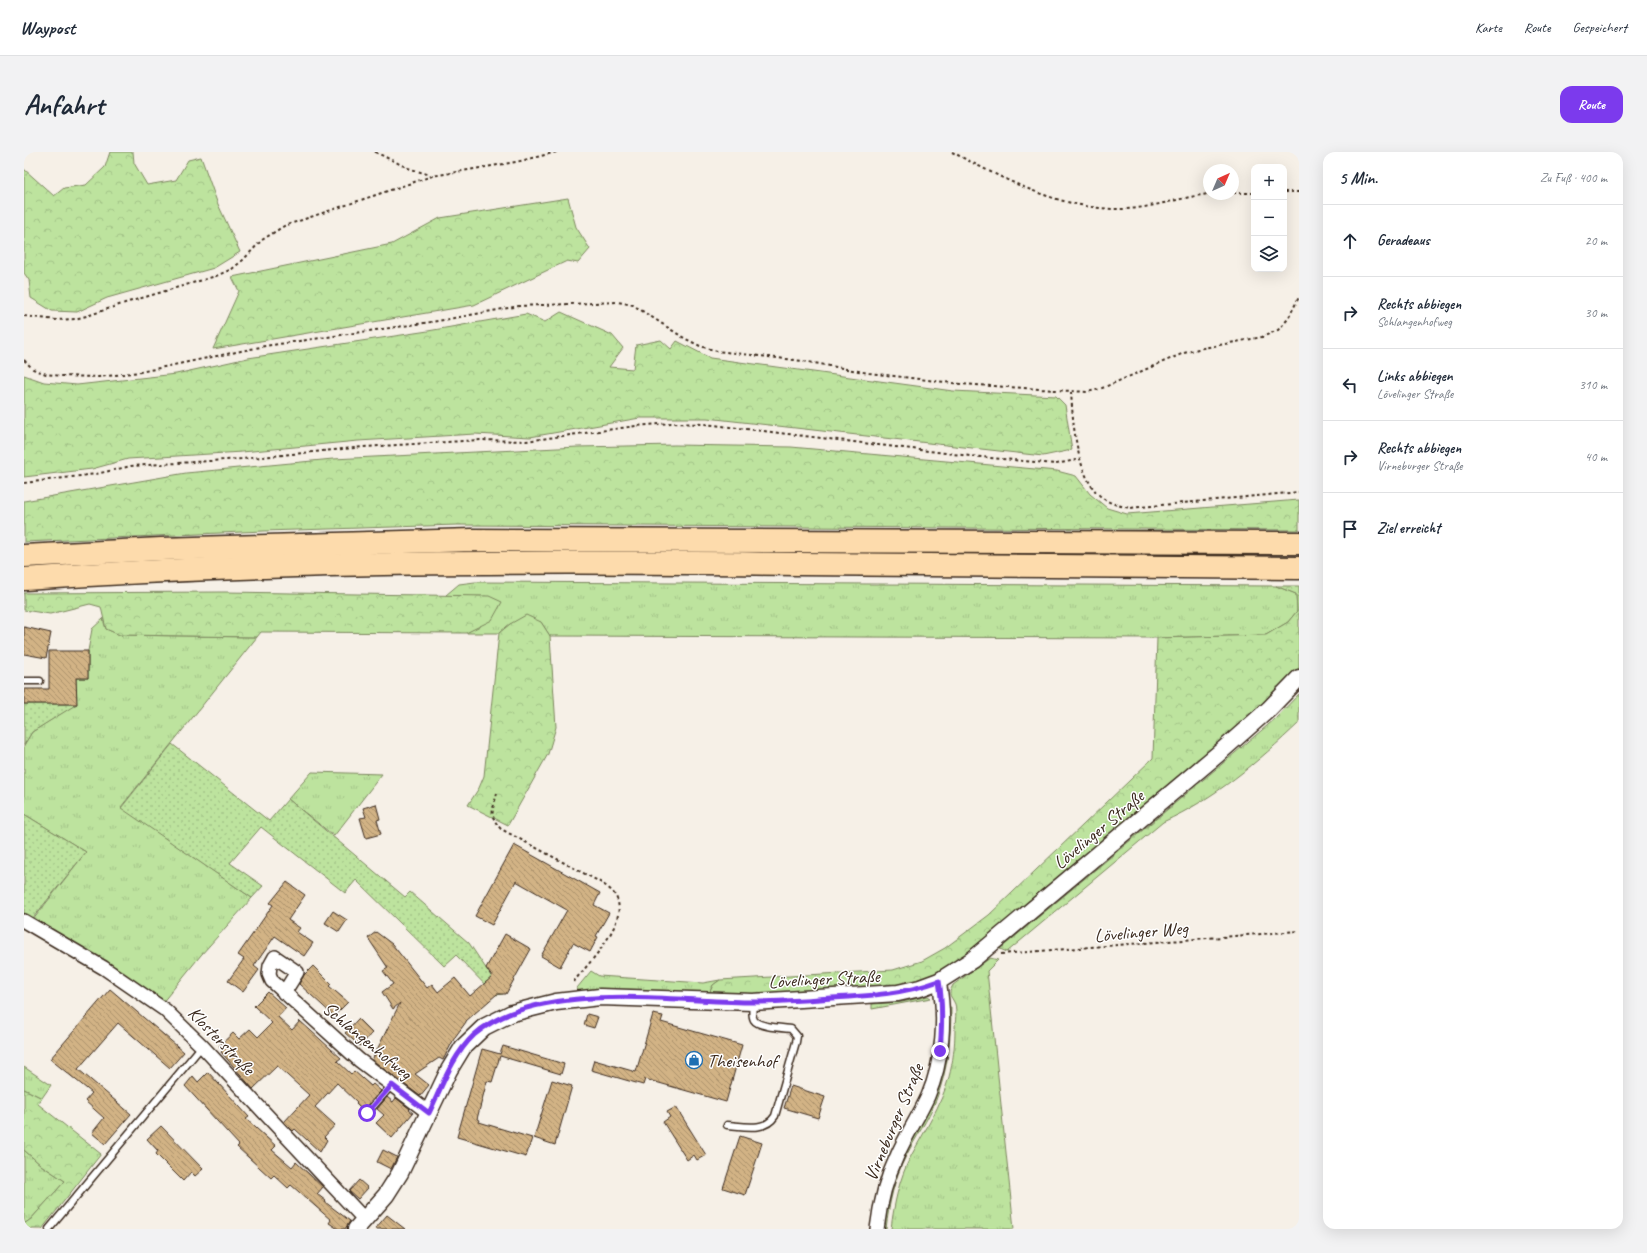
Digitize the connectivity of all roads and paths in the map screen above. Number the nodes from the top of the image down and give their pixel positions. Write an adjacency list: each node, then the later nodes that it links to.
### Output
1 (375, 152): 4 (path)
2 (557, 152): 4 (path)
3 (952, 152): 9 (path)
4 (432, 176): 11 (path)
5 (1287, 192): 6 (path)
6 (1299, 192)
7 (1239, 193): 8 (path)
8 (1251, 193)
9 (1203, 195)
10 (1299, 297): 13 (path)
11 (24, 316)
12 (24, 360): 13 (path)
13 (1071, 392): 14 (path)
14 (1081, 459): 15 (path); 16 (path)
15 (24, 483)
16 (1299, 492)
17 (1299, 544): 18 (highway)
18 (24, 556)
19 (1299, 568): 20 (highway)
20 (24, 579)
21 (1299, 678): 27 (street, Lövelinger Straße)
22 (24, 681): 23 (lane)
23 (40, 681)
24 (498, 794): 30 (path)
25 (24, 921): 32 (street, Klosterstraße)
26 (1299, 931): 27 (path, Lövelinger Weg)
27 (985, 949): 28 (street, Lövelinger Straße)
28 (939, 981): 31 (street, Lövelinger Straße); 39 (street, Virneburger Straße)
29 (284, 993): 33 (street, Schlangenhofweg)
30 (576, 999): 31 (street, Lövelinger Straße); 35 (street, Lövelinger Straße)
31 (753, 1002): 36 (lane)
32 (202, 1046): 37 (street, Klosterstraße); 38 (lane)
33 (392, 1085): 34 (lane); 35 (street, Schlangenhofweg)
34 (367, 1113)
35 (429, 1113): 37 (street, Lövelinger Straße)
36 (727, 1125)
37 (360, 1224)
38 (49, 1229)
39 (877, 1229)

